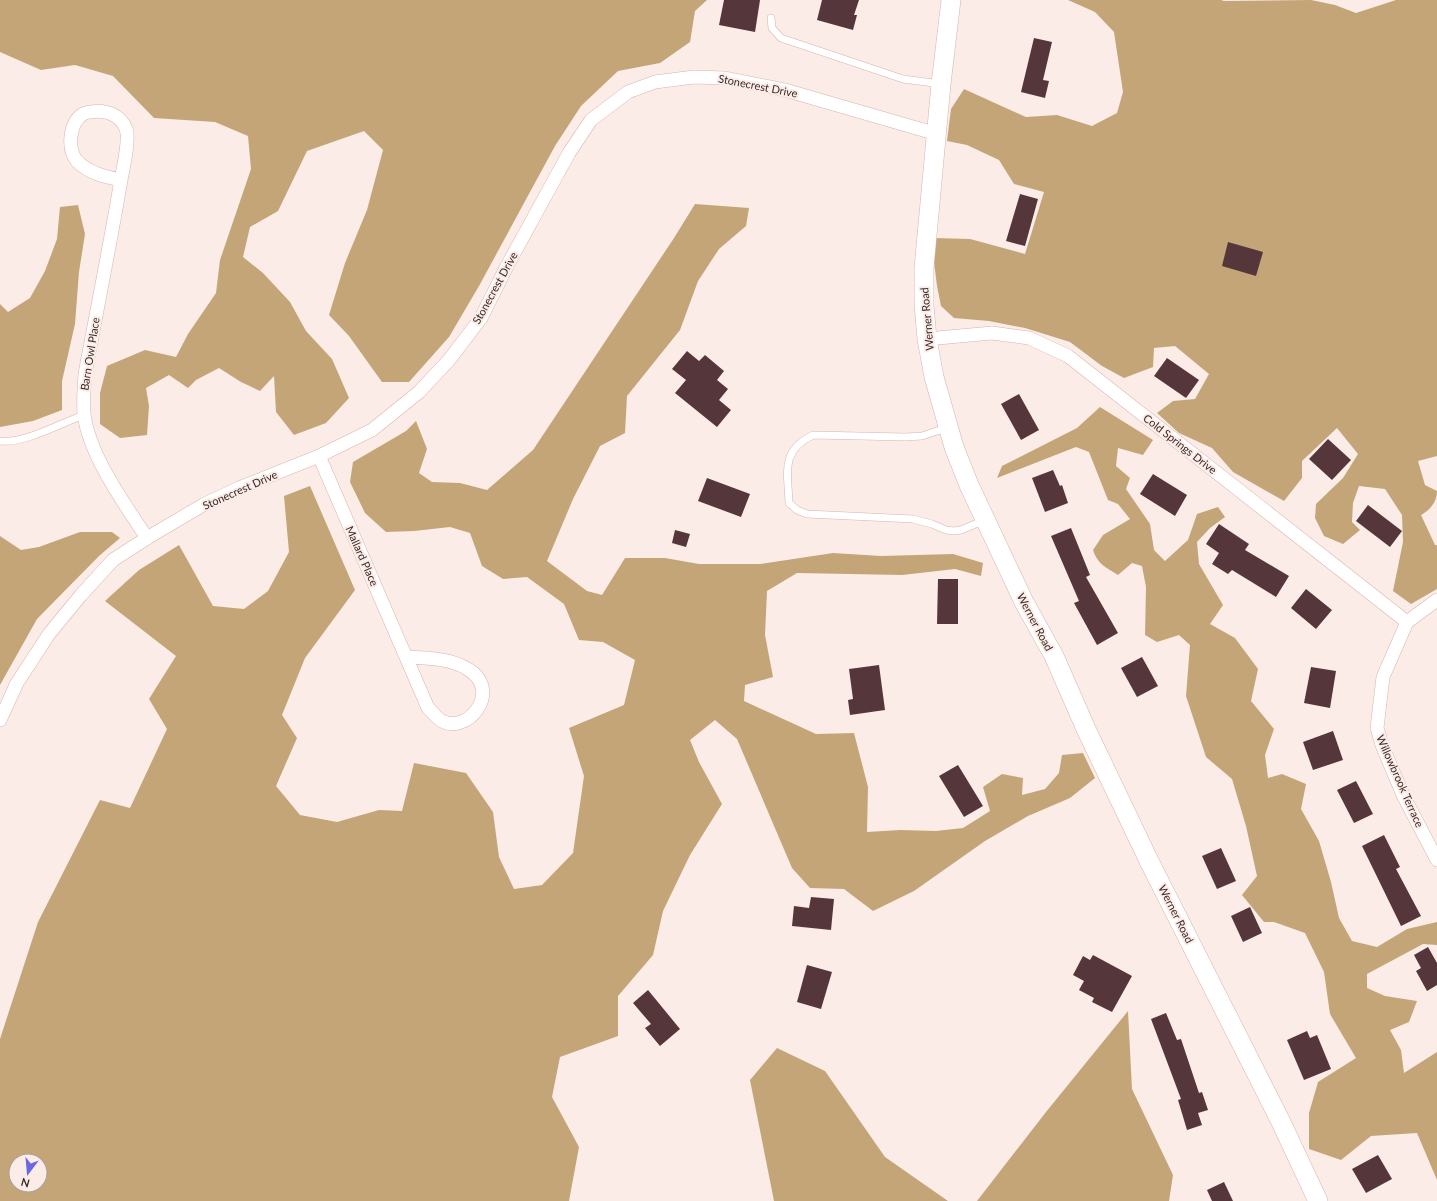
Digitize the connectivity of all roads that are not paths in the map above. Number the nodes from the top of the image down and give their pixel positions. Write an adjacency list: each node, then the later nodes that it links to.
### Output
1 (951, 0): 3 (street, Werner Road)
2 (771, 18): 3 (lane)
3 (941, 84): 4 (street, Werner Road)
4 (937, 134): 6 (street, Werner Road); 10 (street, Stonecrest Drive)
5 (121, 180): 5 (street, Barn Owl Place); 7 (street, Barn Owl Place)
6 (927, 339): 8 (street, Werner Road); 14 (street, Cold Springs Drive)
7 (84, 415): 9 (lane); 12 (street, Barn Owl Place)
8 (949, 427): 11 (street, Werner Road); 11 (lane)
9 (0, 441)
10 (319, 456): 12 (street, Stonecrest Drive); 15 (street, Mallard Place)
11 (985, 520): 18 (street, Werner Road)
12 (147, 538): 16 (street, Stonecrest Drive)
13 (1437, 600): 14 (street)
14 (1407, 622): 17 (street, Willowbrook Terrace)
15 (406, 657): 15 (street, Mallard Place)
16 (0, 720)
17 (1437, 860)
18 (1318, 1201)

